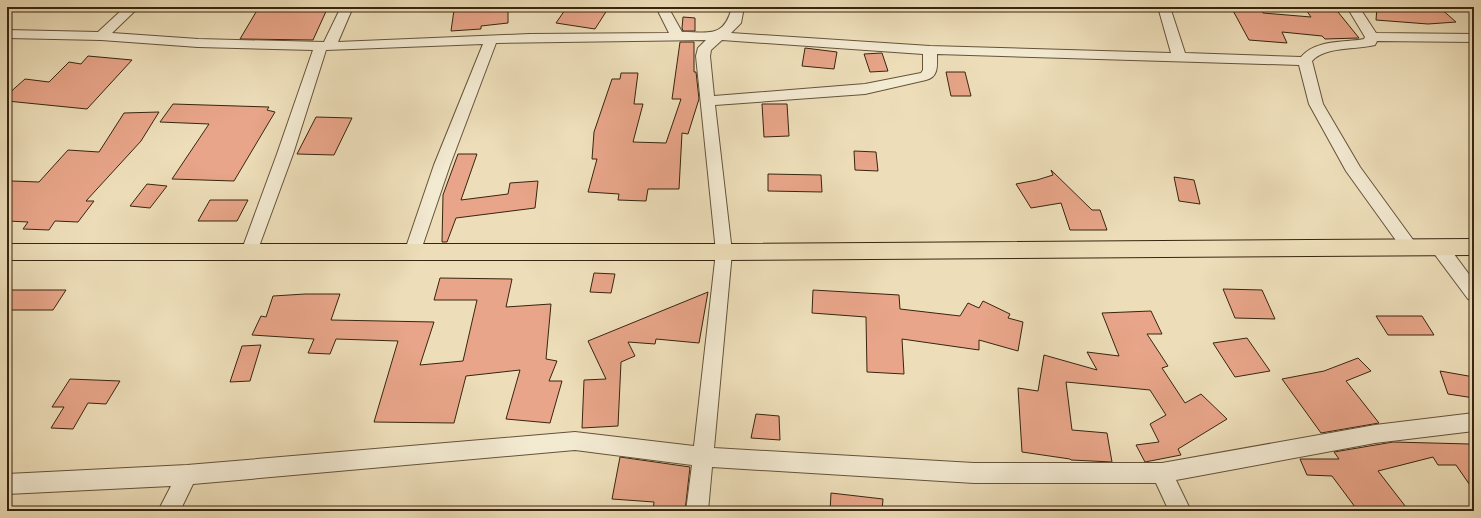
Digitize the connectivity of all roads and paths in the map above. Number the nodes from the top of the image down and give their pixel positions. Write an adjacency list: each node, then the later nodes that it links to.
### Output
1 (133, 7): 9 (street)
2 (347, 7): 14 (street)
3 (662, 7): 8 (street)
4 (738, 7): 10 (street)
5 (1164, 7): 16 (street)
6 (1353, 7): 11 (street)
7 (7, 34): 9 (street)
8 (677, 35): 10 (street); 13 (street)
9 (101, 36): 14 (street)
10 (718, 36): 15 (street); 18 (street)
11 (1372, 37): 12 (street); 17 (street)
12 (1474, 38)
13 (491, 40): 14 (street); 25 (street)
14 (325, 46): 23 (street)
15 (930, 50): 16 (street); 18 (street)
16 (1179, 57): 17 (street)
17 (1305, 61): 21 (street)
18 (707, 101): 24 (street)
19 (1439, 247): 20 (main road); 21 (main road); 26 (street)
20 (1474, 247)
21 (1410, 248): 24 (main road)
22 (7, 252): 23 (main road)
23 (249, 252): 25 (main road)
24 (724, 252): 25 (main road); 28 (street)
25 (412, 253)
26 (1474, 294)
27 (1474, 422): 29 (street)
28 (703, 457): 29 (street); 30 (street); 33 (street)
29 (1162, 473): 34 (street)
30 (186, 475): 31 (street); 32 (street)
31 (7, 484)
32 (169, 511)
33 (697, 511)
34 (1180, 511)

